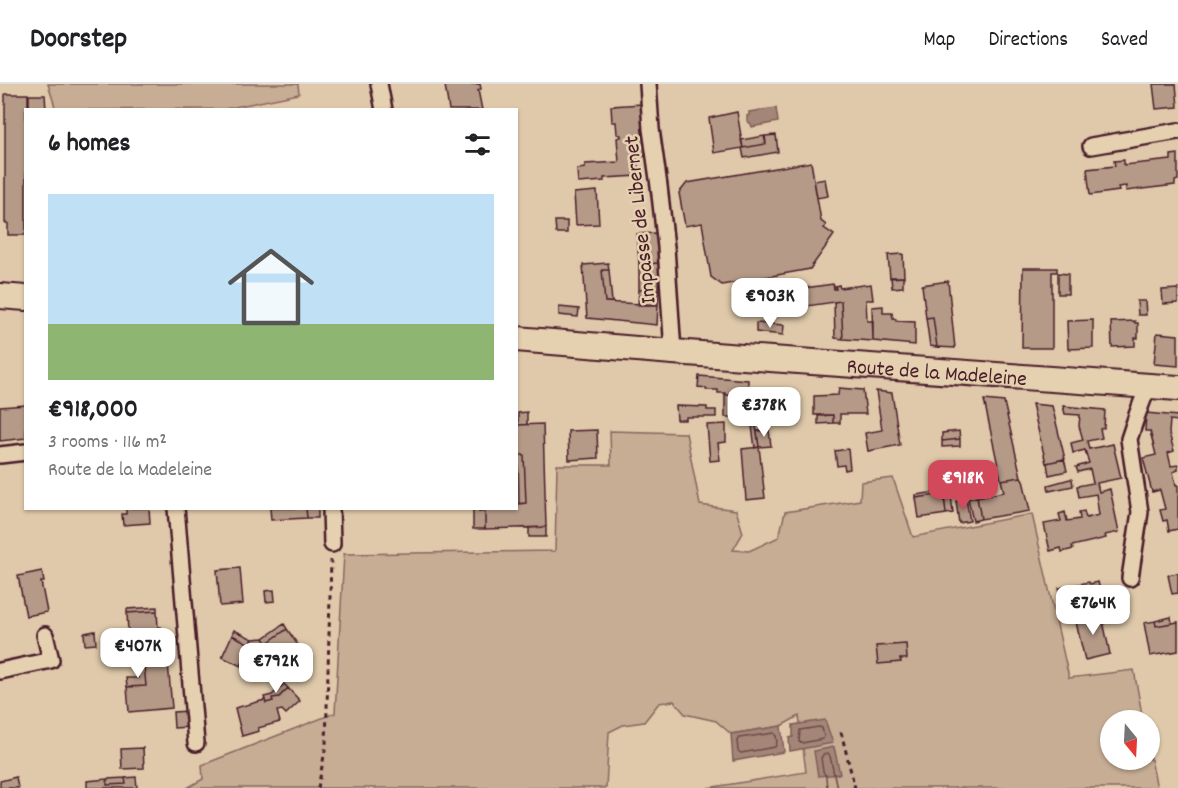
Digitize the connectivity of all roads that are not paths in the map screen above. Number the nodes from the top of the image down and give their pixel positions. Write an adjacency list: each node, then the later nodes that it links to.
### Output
1 (379, 84): 3 (street)
2 (648, 84): 9 (street, Impasse de Libernet)
3 (384, 108)
4 (1178, 131): 5 (street)
5 (1091, 146)
6 (0, 296): 7 (main road)
7 (24, 298)
8 (518, 339): 9 (main road, Route de la Madeleine)
9 (673, 352): 10 (main road, Route de la Madeleine)
10 (1148, 386): 11 (main road, Route de la Madeleine); 17 (street)
11 (1178, 388)
12 (24, 452): 13 (street)
13 (0, 455)
14 (176, 510): 20 (street)
15 (331, 510): 16 (street)
16 (332, 544)
17 (1130, 578)
18 (45, 635): 19 (street)
19 (0, 671)
20 (196, 743)

